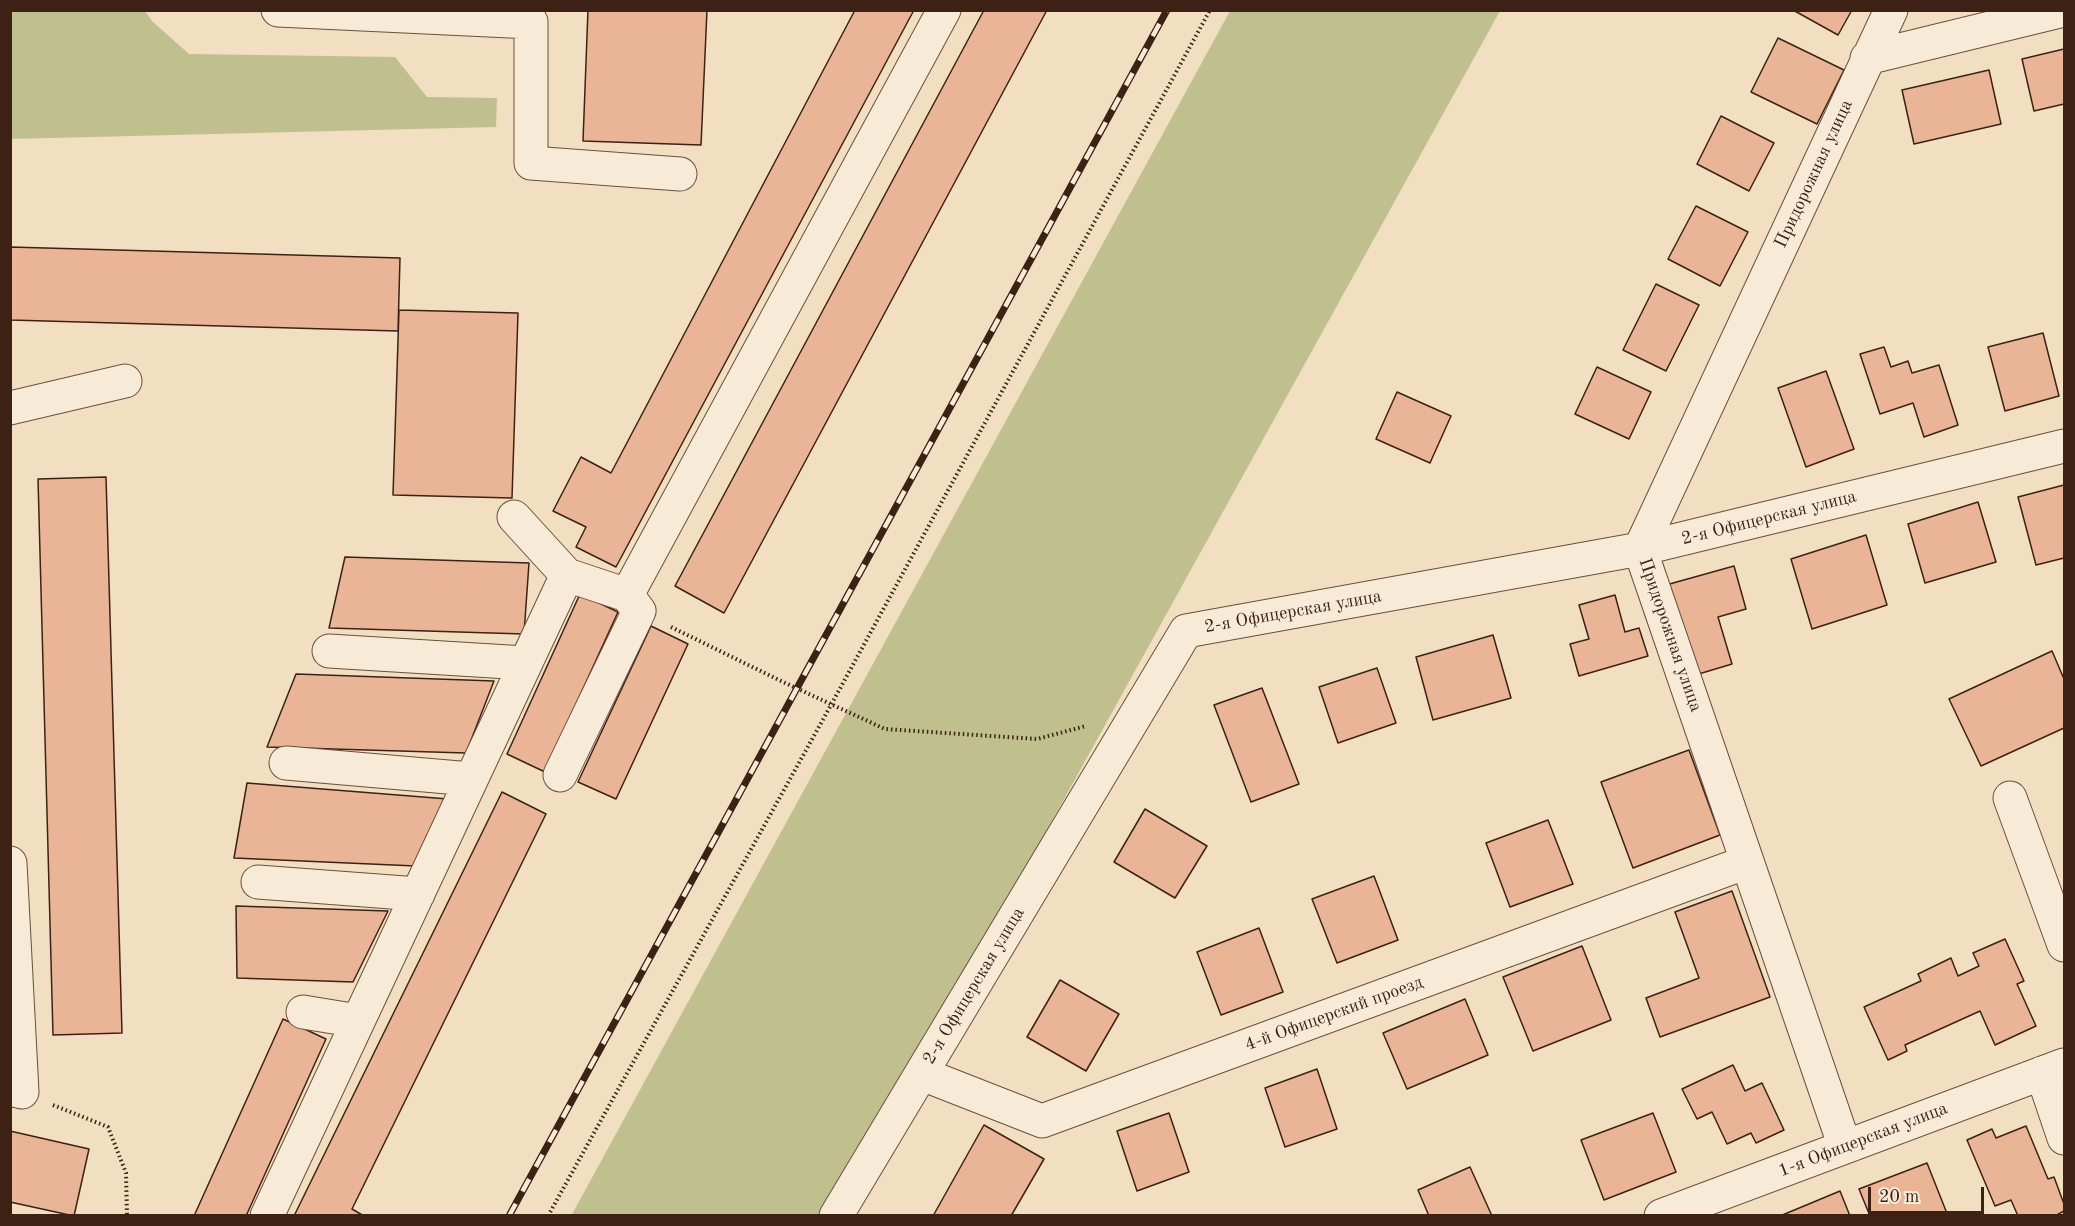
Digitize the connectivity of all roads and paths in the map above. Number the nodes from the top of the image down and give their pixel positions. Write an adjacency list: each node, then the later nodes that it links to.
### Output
1 (278, 10): 7 (street)
2 (944, 10): 14 (street)
3 (1210, 10): 17 (path)
4 (1891, 10): 6 (street, Придорожная улица)
5 (2064, 10): 6 (street)
6 (1868, 58): 12 (street, Придорожная улица)
7 (680, 174)
8 (125, 381): 9 (street)
9 (10, 408)
10 (2064, 446): 12 (street, 2-я Офицерская улица)
11 (514, 517): 13 (street)
12 (1640, 549): 18 (street, 2-я Офицерская улица); 23 (street, Придорожная улица)
13 (567, 575): 14 (street); 16 (street)
14 (633, 603): 17 (path); 20 (street)
15 (329, 651): 16 (street)
16 (525, 663): 21 (street)
17 (831, 705): 18 (path); 37 (path)
18 (1136, 714): 31 (street, 2-я Офицерская улица)
19 (286, 763): 21 (street)
20 (560, 775)
21 (471, 780): 26 (street)
22 (2010, 798): 27 (street)
23 (1747, 862): 31 (street, 4-й Офицерский проезд); 34 (street, Придорожная улица)
24 (10, 863): 32 (street)
25 (258, 882): 26 (street)
26 (418, 894): 29 (street)
27 (2064, 945)
28 (303, 1012): 29 (street)
29 (358, 1021): 36 (street)
30 (2053, 1069): 33 (street); 34 (street, 1-я Офицерская улица)
31 (922, 1074): 38 (street, 2-я Офицерская улица)
32 (16, 1090): 35 (path)
33 (2064, 1138)
34 (1845, 1147): 39 (street, 1-я Офицерская улица)
35 (127, 1215)
36 (267, 1215)
37 (548, 1215)
38 (836, 1215)
39 (1661, 1215)

